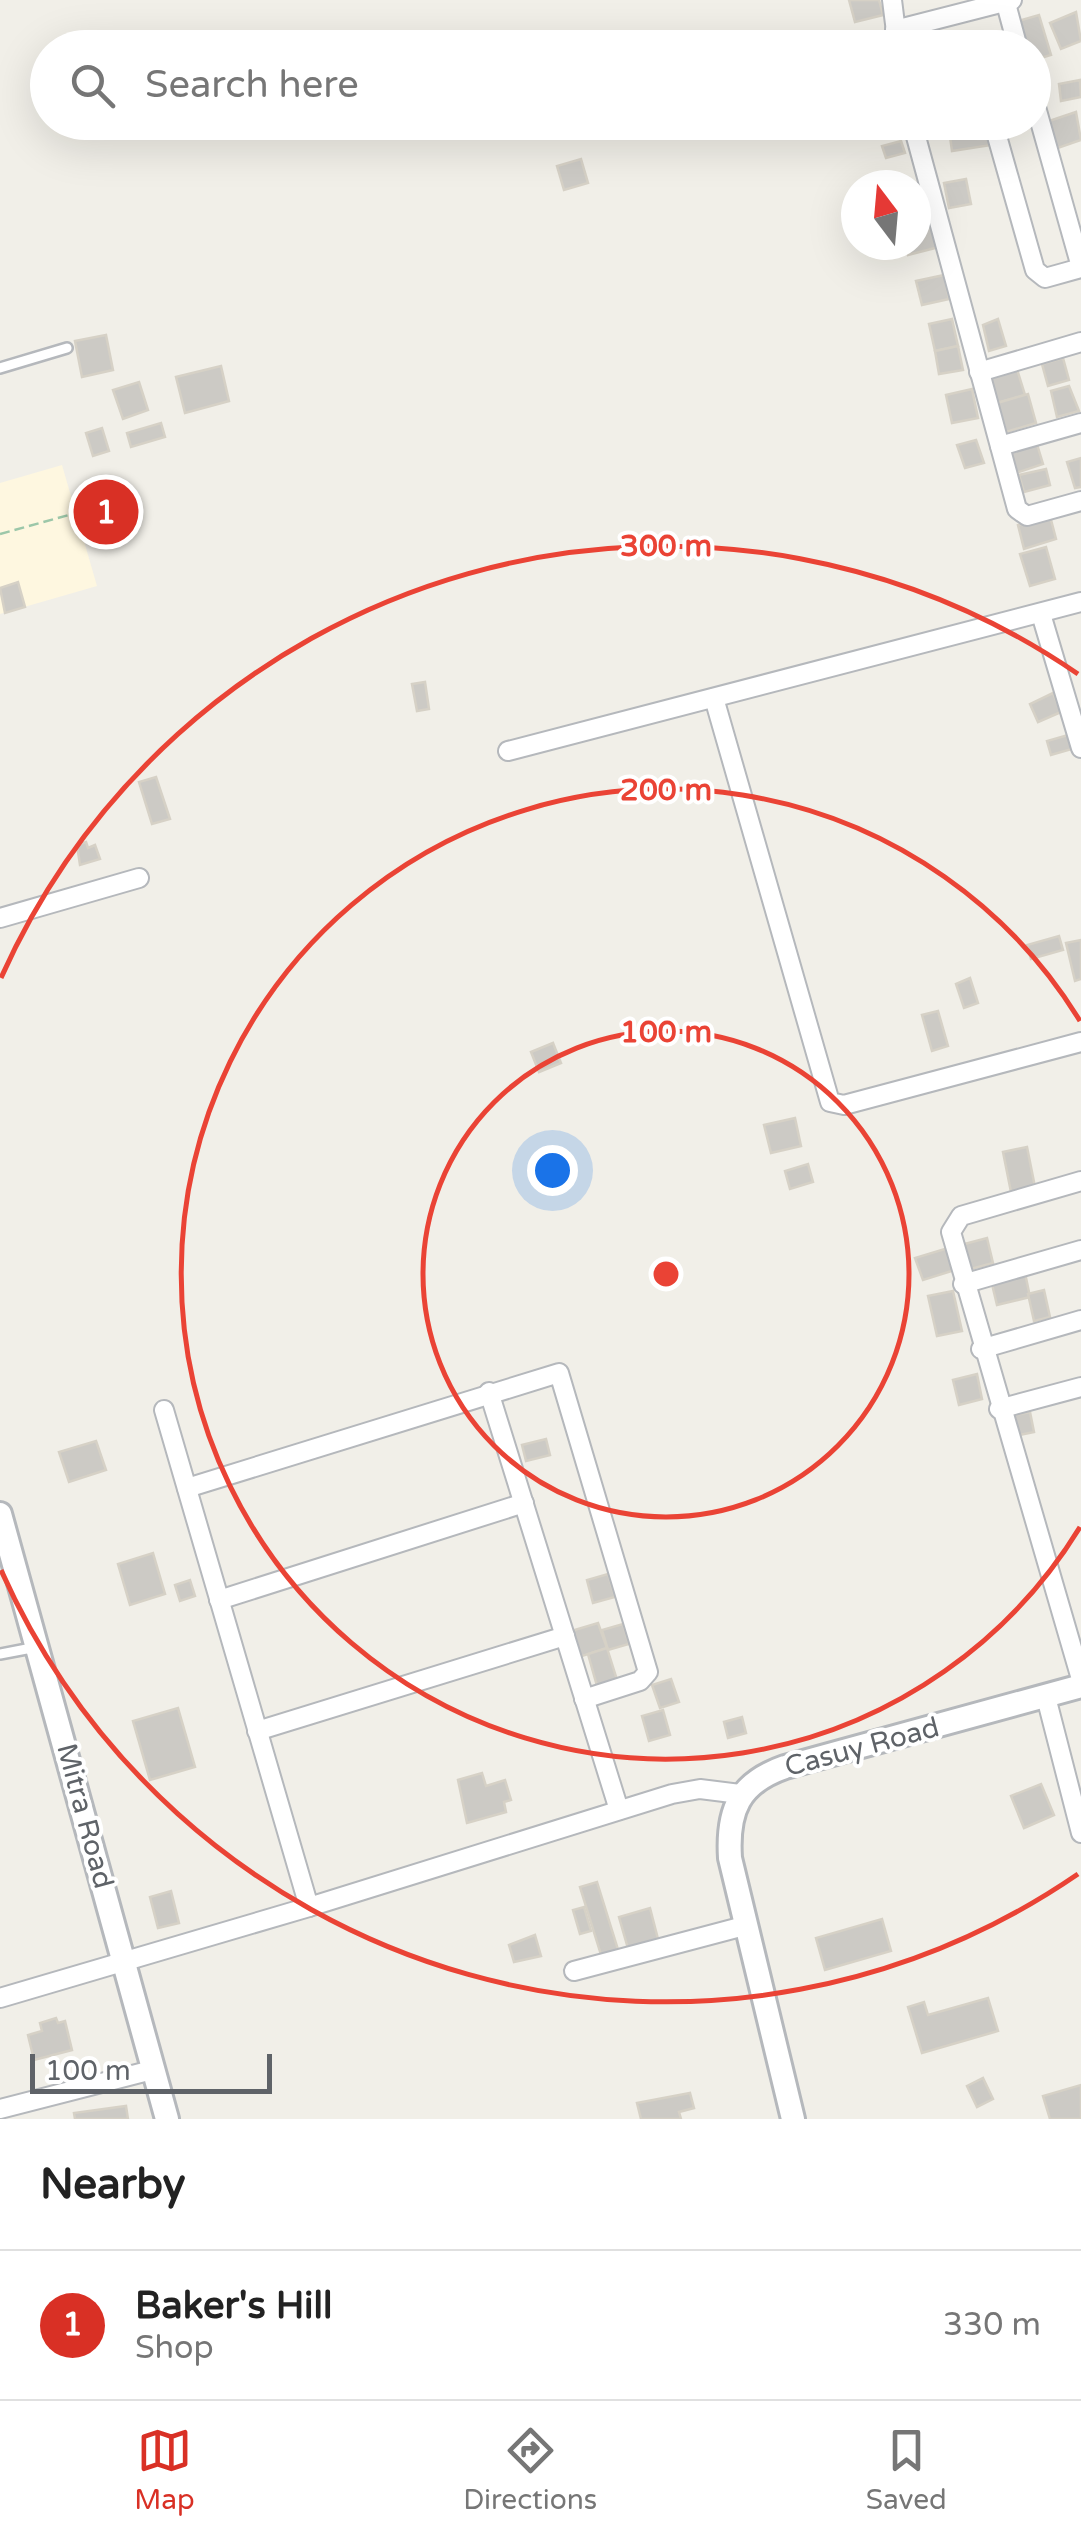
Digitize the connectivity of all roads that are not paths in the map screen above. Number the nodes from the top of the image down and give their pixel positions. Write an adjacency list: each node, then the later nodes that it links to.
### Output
1 (892, 0): 3 (street)
2 (1008, 1): 4 (street); 5 (street)
3 (895, 30)
4 (923, 30)
5 (1014, 30)
6 (917, 140): 13 (street)
7 (998, 140): 9 (street)
8 (1045, 140): 9 (street)
9 (1081, 268)
10 (1081, 342): 13 (street)
11 (66, 348): 12 (lane)
12 (0, 368)
13 (979, 372): 15 (street)
14 (1081, 423): 15 (street)
15 (1000, 446): 16 (street)
16 (1081, 501)
17 (1081, 602): 18 (street)
18 (1040, 614): 20 (street); 21 (street)
19 (1081, 672): 20 (street)
20 (1061, 678): 22 (street)
21 (714, 698): 23 (street); 26 (street)
22 (1081, 746)
23 (508, 751)
24 (139, 878): 25 (street)
25 (0, 918)
26 (1081, 1042)
27 (1081, 1181): 29 (street)
28 (1081, 1250): 29 (street)
29 (963, 1284): 31 (street)
30 (1081, 1320): 31 (street)
31 (982, 1348): 34 (street)
32 (1081, 1387): 34 (street)
33 (490, 1392): 36 (street); 37 (street); 45 (street)
34 (1000, 1409): 43 (street)
35 (164, 1410): 36 (street)
36 (187, 1488): 39 (street)
37 (524, 1503): 39 (street); 40 (street)
38 (0, 1514): 41 (street, Mitra Road)
39 (219, 1600): 46 (street)
40 (565, 1636): 45 (street); 46 (street)
41 (40, 1646): 42 (lane); 52 (street, Mitra Road)
42 (0, 1654)
43 (1081, 1682): 44 (street, Casuy Road)
44 (1046, 1696): 47 (street, Casuy Road); 49 (street)
45 (584, 1699): 48 (street)
46 (257, 1731): 50 (street)
47 (740, 1794): 48 (street); 51 (street)
48 (619, 1810): 50 (street)
49 (1081, 1834)
50 (309, 1908): 52 (street)
51 (744, 1926): 53 (street); 58 (street)
52 (124, 1964): 54 (street); 55 (street, Mitra Road)
53 (574, 1971)
54 (0, 1998)
55 (152, 2070): 56 (street); 57 (street, Mitra Road)
56 (0, 2109)
57 (167, 2119)
58 (793, 2119)

